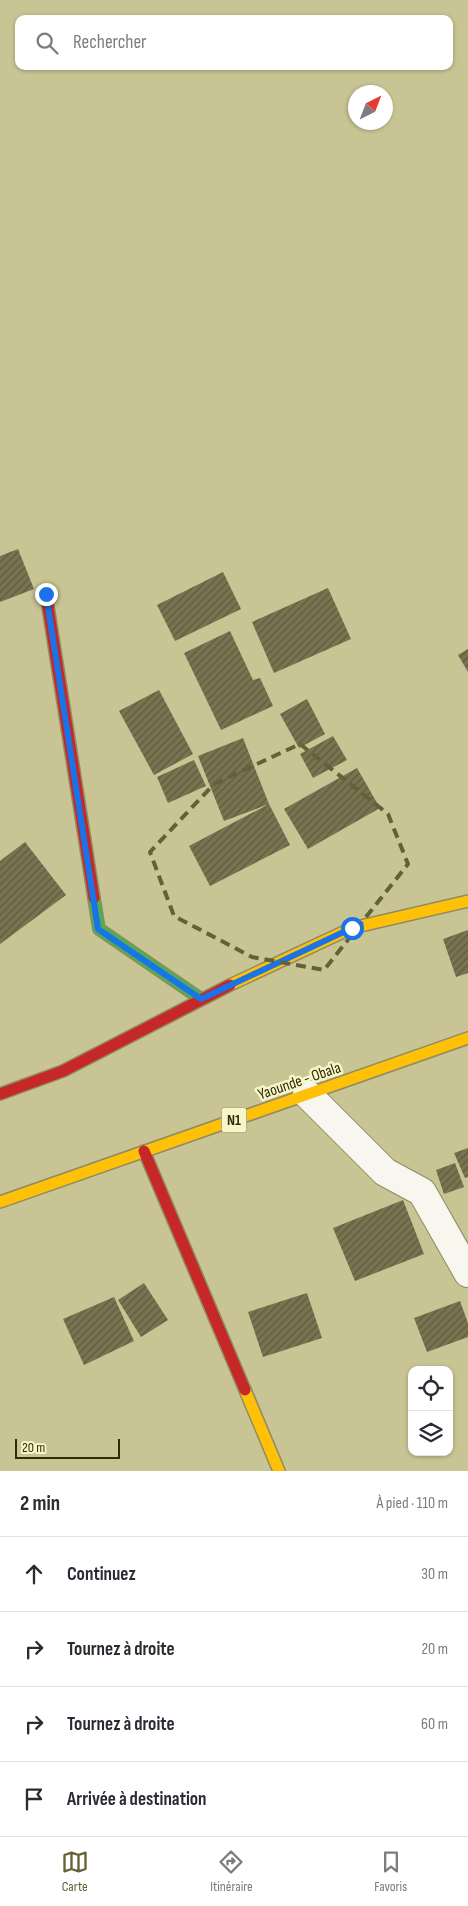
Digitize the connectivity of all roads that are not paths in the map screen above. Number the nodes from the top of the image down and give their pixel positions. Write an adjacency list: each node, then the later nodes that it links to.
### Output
1 (46, 594): 3 (main road)
2 (468, 901): 3 (main road)
3 (201, 999): 5 (main road)
4 (468, 1038): 6 (main road, Yaounde - Obala / N1)
5 (0, 1094)
6 (307, 1094): 7 (main road, Yaounde - Obala / N1); 9 (street)
7 (144, 1152): 8 (main road, Yaounde - Obala / N1); 10 (main road)
8 (0, 1202)
9 (468, 1273)
10 (280, 1471)

